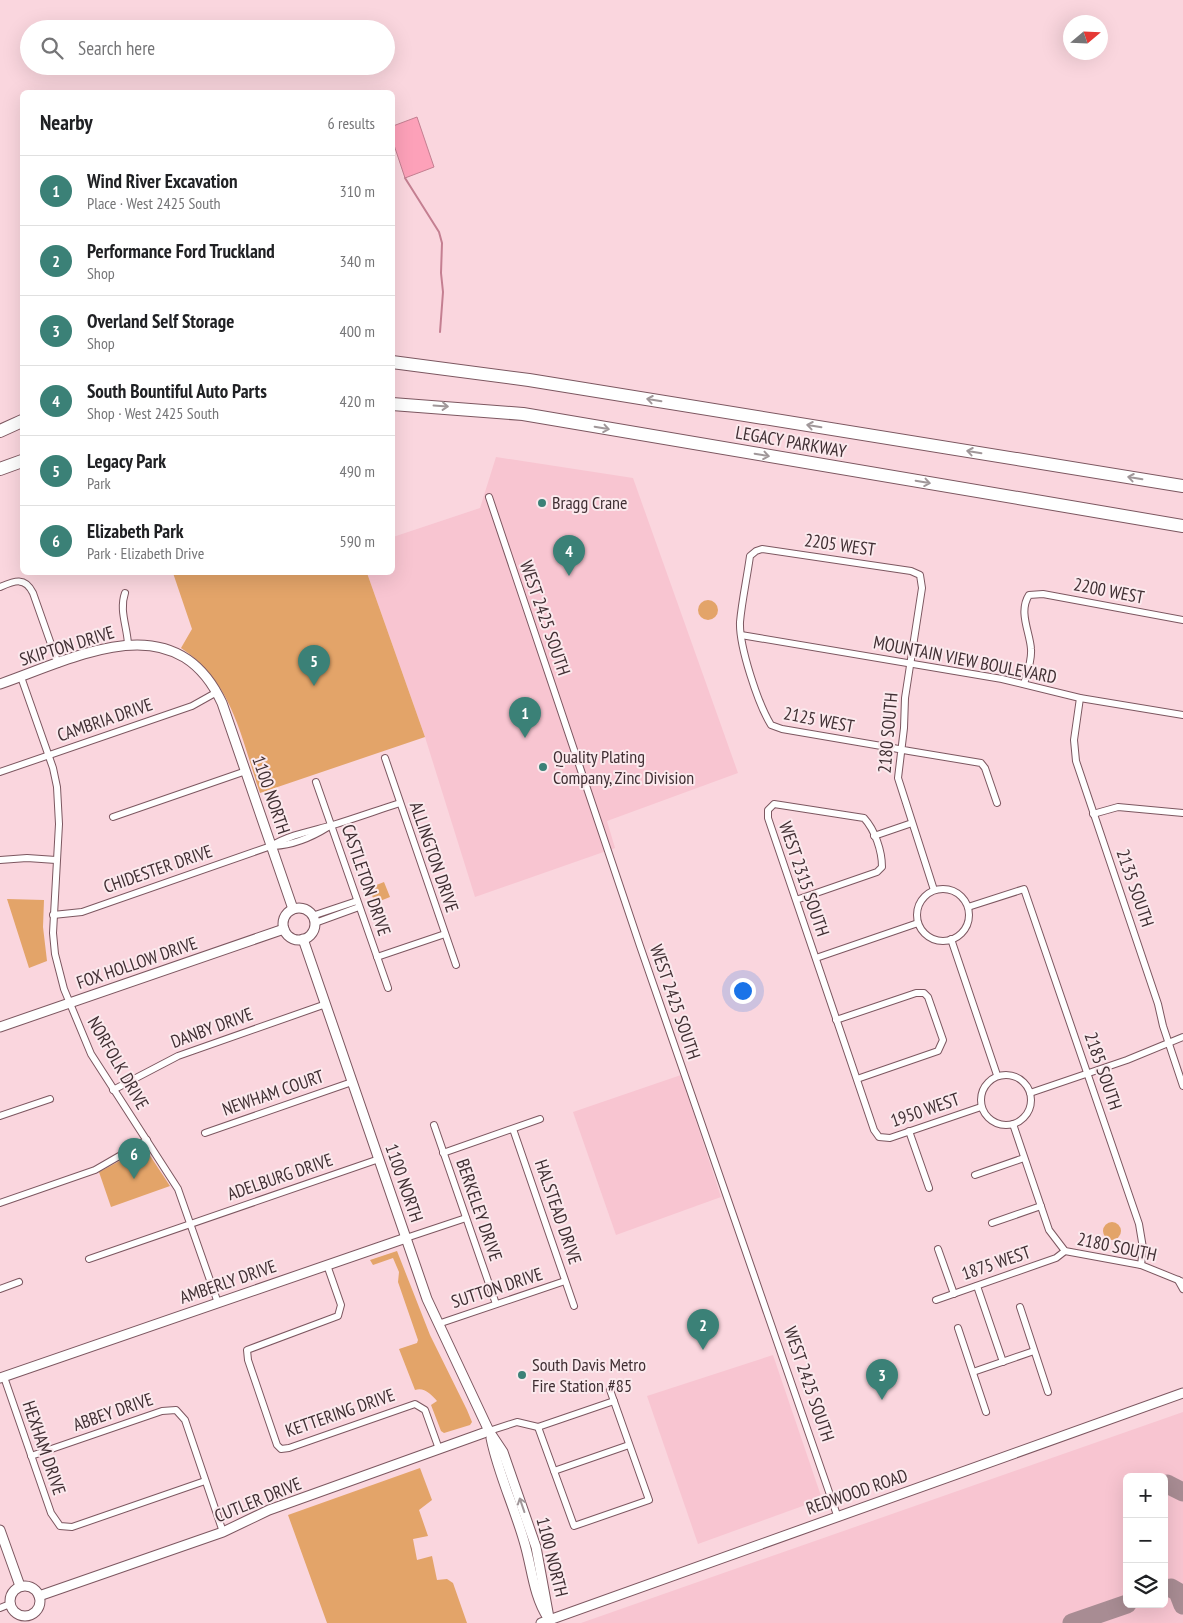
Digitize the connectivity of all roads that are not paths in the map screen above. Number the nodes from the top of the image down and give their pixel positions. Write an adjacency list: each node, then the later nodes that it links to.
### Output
1 (395, 362): 7 (highway, LEGACY PARKWAY, one-way to 1)
2 (395, 404): 9 (highway, LEGACY PARKWAY, one-way to 9)
3 (20, 422): 4 (highway)
4 (0, 430)
5 (20, 462): 6 (highway)
6 (0, 469)
7 (1183, 486)
8 (489, 497): 127 (street, WEST 2425 SOUTH)
9 (1183, 526)
10 (920, 575): 14 (street, 2205 WEST); 17 (street, 2180 SOUTH)
11 (0, 587): 16 (street)
12 (125, 593): 15 (street)
13 (1183, 620): 20 (street, 2200 WEST)
14 (741, 635): 17 (street, MOUNTAIN VIEW BOULEVARD); 24 (street, 2125 WEST)
15 (128, 644): 16 (street, SKIPTON DRIVE); 21 (street, SKIPTON DRIVE)
16 (58, 664): 18 (street, SKIPTON DRIVE)
17 (910, 664): 20 (street, MOUNTAIN VIEW BOULEVARD); 24 (street, 2180 SOUTH)
18 (22, 677): 19 (street, SKIPTON DRIVE); 25 (street, NORFOLK DRIVE)
19 (0, 684)
20 (1024, 684): 22 (street, MOUNTAIN VIEW BOULEVARD)
21 (217, 692): 25 (street, CAMBRIA DRIVE); 27 (street, 1100 NORTH)
22 (1080, 698): 23 (street, MOUNTAIN VIEW BOULEVARD); 32 (street, 2135 SOUTH)
23 (1183, 715)
24 (900, 750): 31 (street, 2125 WEST); 35 (street, 2180 SOUTH)
25 (49, 755): 28 (street, CAMBRIA DRIVE); 40 (street, NORFOLK DRIVE)
26 (385, 758): 30 (street, ALLINGTON DRIVE)
27 (246, 771): 34 (street); 38 (street, 1100 NORTH)
28 (0, 772)
29 (316, 782): 36 (street, CASTLETON DRIVE)
30 (400, 803): 36 (street, CHIDESTER DRIVE); 50 (street, ALLINGTON DRIVE)
31 (997, 803)
32 (1094, 814): 33 (street); 62 (street, 2135 SOUTH)
33 (1183, 814)
34 (113, 817)
35 (912, 823): 37 (street); 41 (street, 2180 SOUTH)
36 (331, 825): 38 (street, CHIDESTER DRIVE); 43 (street, CASTLETON DRIVE)
37 (874, 836): 42 (street); 42 (street, WEST 2315 SOUTH)
38 (272, 846): 45 (street, 1100 NORTH); 46 (street, CHIDESTER DRIVE)
39 (0, 860): 40 (street)
40 (56, 860): 46 (street, NORFOLK DRIVE)
41 (934, 890): 44 (street); 48 (street)
42 (796, 900): 54 (street, WEST 2315 SOUTH)
43 (358, 904): 47 (street); 53 (street, CASTLETON DRIVE)
44 (968, 907): 51 (street); 63 (street, 2185 SOUTH)
45 (293, 909): 47 (street); 49 (street)
46 (53, 915): 57 (street, NORFOLK DRIVE)
47 (313, 919): 52 (street)
48 (918, 923): 51 (street); 54 (street)
49 (284, 929): 52 (street); 57 (street, FOX HOLLOW DRIVE)
50 (445, 934): 53 (street); 55 (street, ALLINGTON DRIVE)
51 (951, 939): 64 (street)
52 (303, 940): 58 (street, 1100 NORTH)
53 (377, 958): 56 (street, CASTLETON DRIVE)
54 (816, 958): 59 (street, WEST 2315 SOUTH)
55 (456, 965)
56 (388, 988)
57 (69, 1003): 60 (street, FOX HOLLOW DRIVE); 68 (street, NORFOLK DRIVE)
58 (326, 1004): 66 (street, 1100 NORTH); 68 (street, DANBY DRIVE)
59 (836, 1020): 65 (street, WEST 2315 SOUTH); 65 (street)
60 (0, 1027)
61 (1183, 1037): 62 (street)
62 (1169, 1044): 63 (street); 67 (street, 2135 SOUTH)
63 (1088, 1073): 69 (street); 96 (street, 2185 SOUTH)
64 (997, 1075): 69 (street); 71 (street)
65 (857, 1079): 79 (street, WEST 2315 SOUTH)
66 (352, 1082): 78 (street, NEWHAM COURT); 83 (street, 1100 NORTH)
67 (1183, 1086)
68 (113, 1090): 80 (street, NORFOLK DRIVE)
69 (1030, 1093): 74 (street)
70 (50, 1099): 72 (street)
71 (981, 1107): 74 (street); 77 (street, 1950 WEST)
72 (0, 1116)
73 (540, 1119): 76 (street)
74 (1013, 1124): 82 (street, 2180 SOUTH)
75 (434, 1125): 81 (street, BERKELEY DRIVE)
76 (513, 1129): 81 (street); 97 (street, HALSTEAD DRIVE)
77 (910, 1131): 79 (street, 1950 WEST); 85 (street)
78 (204, 1133)
79 (879, 1137)
80 (147, 1140): 86 (street); 90 (street, NORFOLK DRIVE)
81 (444, 1153): 88 (street, BERKELEY DRIVE)
82 (1024, 1158): 84 (street); 87 (street, 2180 SOUTH)
83 (379, 1159): 90 (street, ADELBURG DRIVE); 91 (street, 1100 NORTH)
84 (975, 1175)
85 (929, 1188)
86 (0, 1203)
87 (1041, 1206): 89 (street); 93 (street, 2180 SOUTH)
88 (466, 1218): 91 (street, AMBERLY DRIVE); 106 (street, BERKELEY DRIVE)
89 (992, 1222)
90 (192, 1223): 94 (street, ADELBURG DRIVE); 105 (street, NORFOLK DRIVE)
91 (406, 1238): 95 (street, AMBERLY DRIVE); 109 (street, 1100 NORTH)
92 (938, 1249): 103 (street)
93 (1065, 1251): 96 (street, 2180 SOUTH); 100 (street, 1875 WEST)
94 (89, 1259)
95 (327, 1265): 105 (street, AMBERLY DRIVE); 123 (street, KETTERING DRIVE)
96 (1141, 1265): 98 (street, 2180 SOUTH)
97 (565, 1281): 106 (street, SUTTON DRIVE); 107 (street, HALSTEAD DRIVE)
98 (1180, 1281): 102 (street, 2180 SOUTH)
99 (19, 1282): 101 (street)
100 (977, 1286): 103 (street, 1875 WEST); 112 (street)
101 (0, 1289)
102 (1183, 1289)
103 (954, 1294): 104 (street, 1875 WEST)
104 (936, 1300)
105 (218, 1303): 114 (street, AMBERLY DRIVE)
106 (496, 1304): 109 (street, SUTTON DRIVE)
107 (574, 1306)
108 (1020, 1307): 111 (street)
109 (438, 1324): 121 (street, 1100 NORTH)
110 (958, 1328): 113 (street)
111 (1034, 1351): 112 (street); 116 (street)
112 (1002, 1362): 113 (street)
113 (973, 1372): 119 (street)
114 (2, 1377): 124 (street, HEXHAM DRIVE)
115 (610, 1390): 118 (street)
116 (1048, 1392)
117 (1183, 1392): 127 (street, REDWOOD ROAD)
118 (614, 1401): 120 (street); 122 (street)
119 (986, 1412)
120 (538, 1427): 121 (street); 125 (street)
121 (489, 1431): 123 (street, CUTLER DRIVE); 135 (street, 1100 NORTH)
122 (629, 1445): 125 (street); 125 (street)
123 (439, 1449): 129 (street, CUTLER DRIVE)
124 (31, 1456): 126 (street, HEXHAM DRIVE); 126 (street, ABBEY DRIVE)
125 (554, 1471)
126 (206, 1481): 129 (street)
127 (838, 1515): 135 (street, REDWOOD ROAD)
128 (0, 1530): 130 (street)
129 (223, 1532): 131 (street, CUTLER DRIVE)
130 (20, 1586): 131 (street); 132 (street)
131 (39, 1596): 134 (street)
132 (10, 1604): 133 (street); 134 (street)
133 (0, 1608)
134 (30, 1619)
135 (547, 1622)

